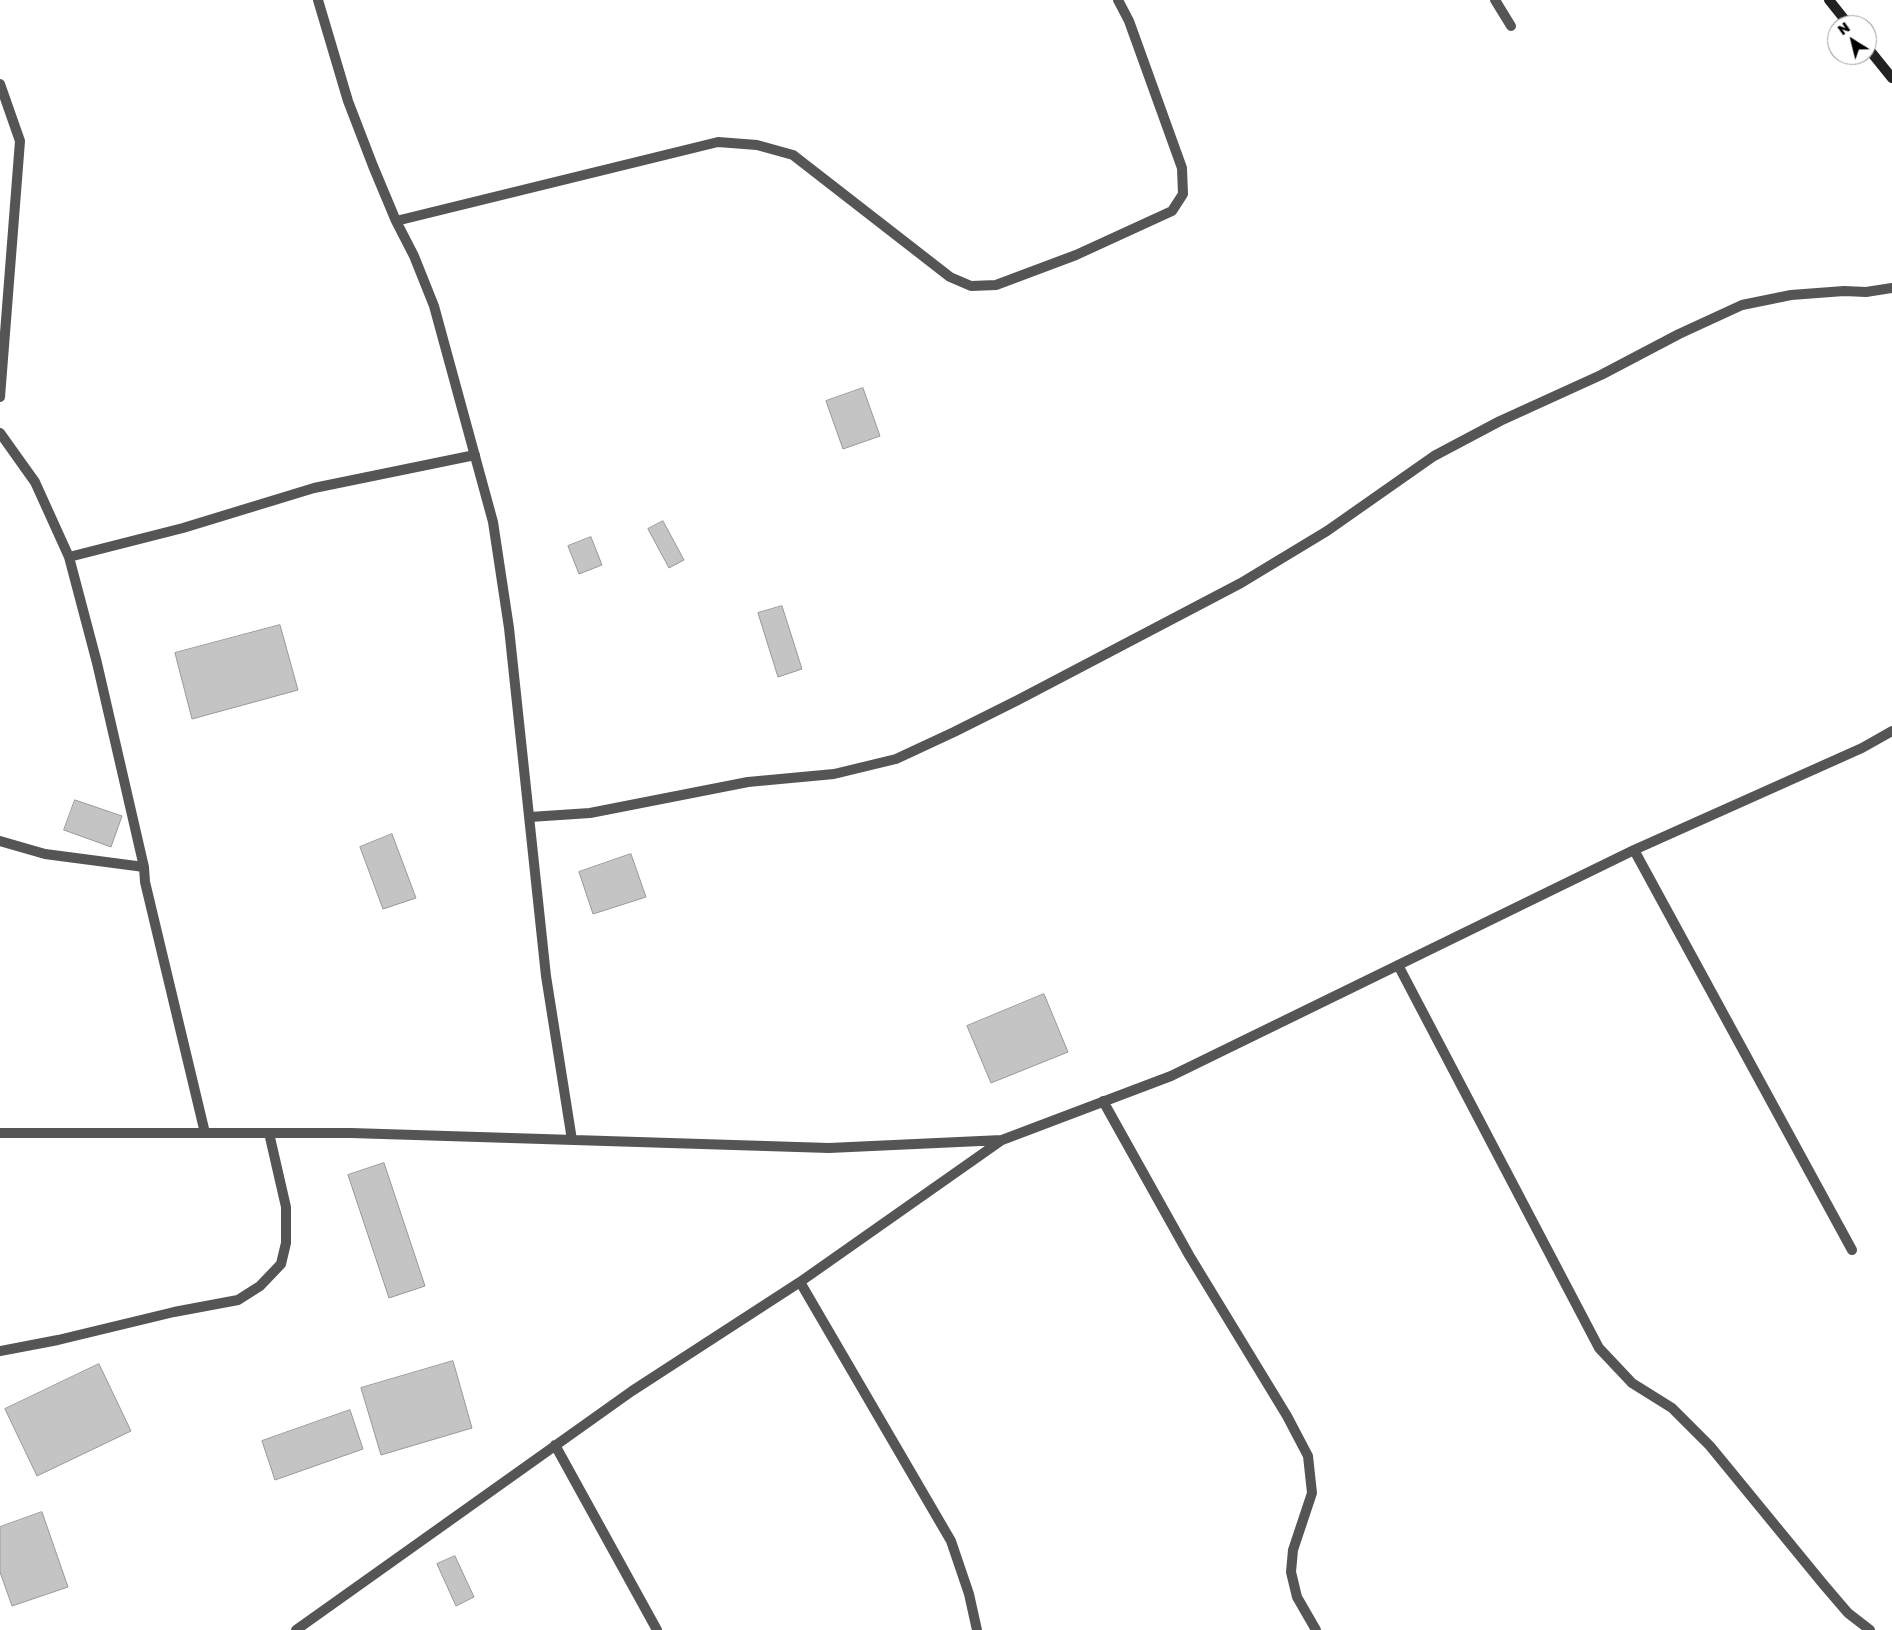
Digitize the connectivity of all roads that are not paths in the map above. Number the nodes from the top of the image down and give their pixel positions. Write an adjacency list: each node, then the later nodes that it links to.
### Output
1 (318, 0): 10 (street)
2 (1118, 0): 10 (street)
3 (1495, 0): 6 (street)
4 (1829, 0): 5 (street)
5 (1841, 15)
6 (1510, 26)
7 (1877, 59): 8 (street)
8 (1892, 78)
9 (0, 84): 12 (street)
10 (396, 221): 14 (street)
11 (1892, 288): 17 (street)
12 (0, 397)
13 (0, 433): 15 (street)
14 (475, 455): 15 (street); 17 (street)
15 (69, 557): 20 (street)
16 (1892, 732): 19 (street)
17 (530, 817): 26 (street)
18 (0, 841): 20 (street)
19 (1634, 850): 21 (street); 28 (street)
20 (144, 867): 23 (street)
21 (1398, 965): 22 (street); 36 (street)
22 (1103, 1101): 27 (street); 35 (street)
23 (205, 1132): 24 (street); 25 (street)
24 (0, 1133)
25 (269, 1133): 26 (street); 30 (street)
26 (572, 1140): 27 (street)
27 (1002, 1140): 29 (street)
28 (1852, 1250)
29 (800, 1282): 31 (street); 34 (street)
30 (0, 1351)
31 (555, 1445): 32 (street); 33 (street)
32 (296, 1630)
33 (657, 1630)
34 (977, 1630)
35 (1316, 1630)
36 (1870, 1630)

